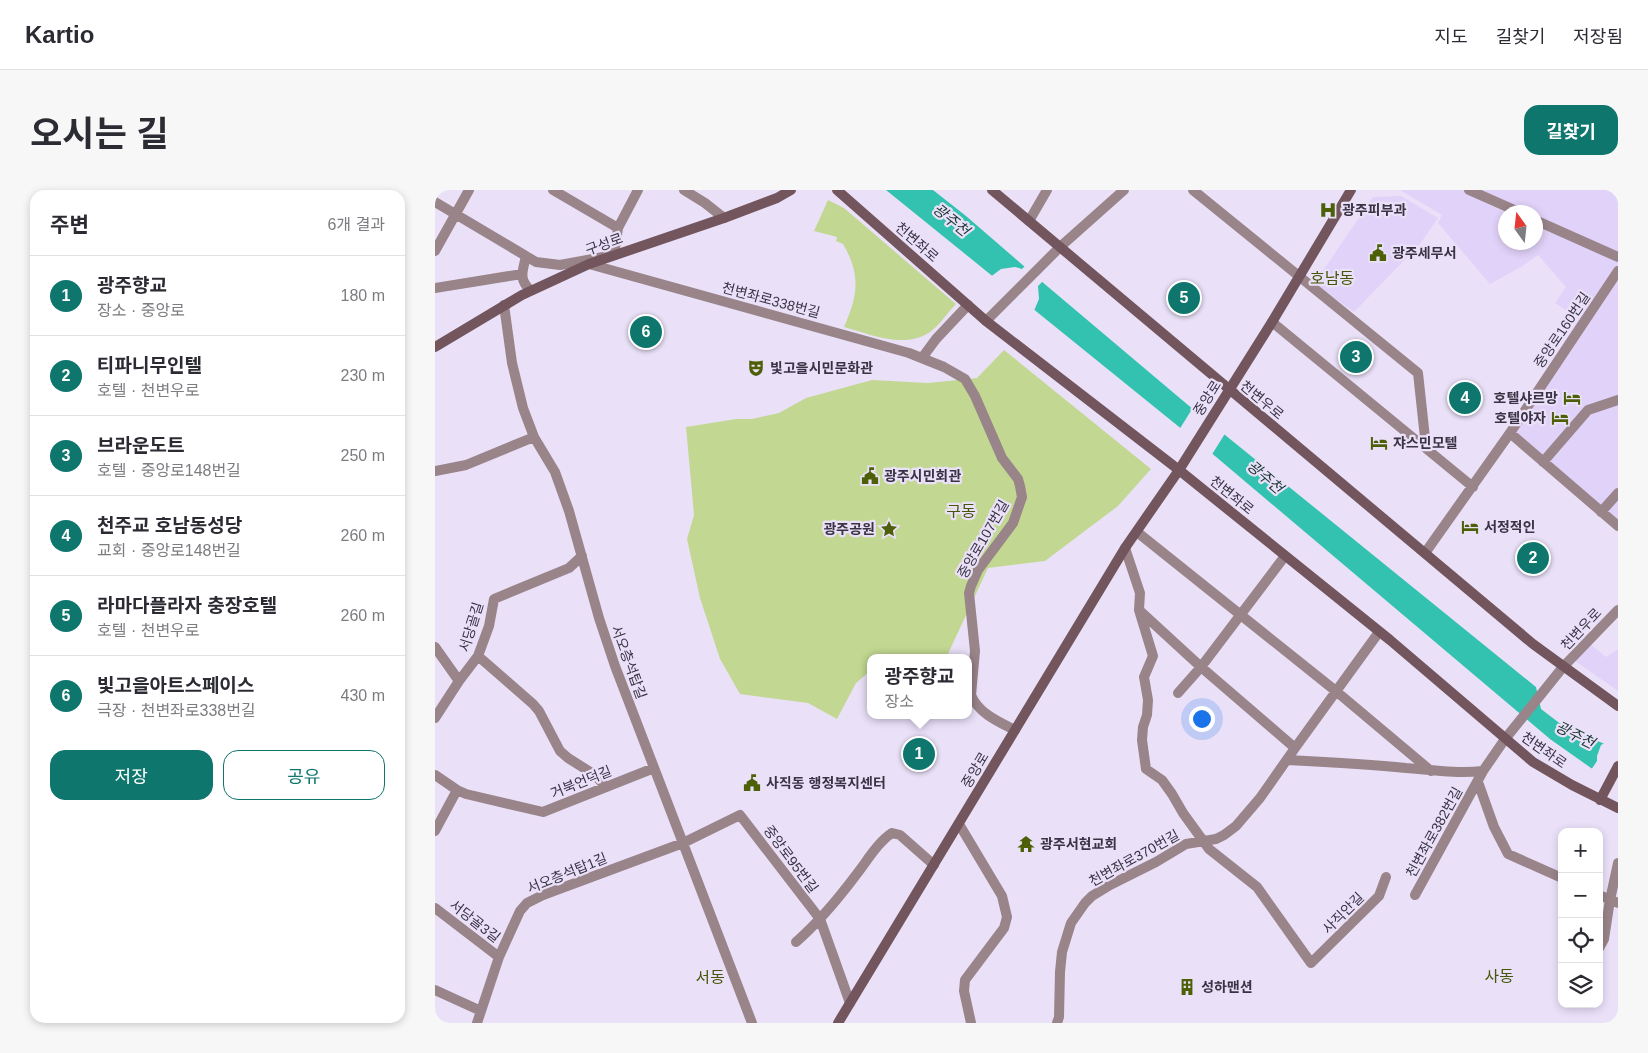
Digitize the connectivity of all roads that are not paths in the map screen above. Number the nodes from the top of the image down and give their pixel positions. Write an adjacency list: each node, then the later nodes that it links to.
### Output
1 (469, 190): 15 (street)
2 (553, 190): 19 (street)
3 (638, 190): 19 (street)
4 (684, 190): 16 (street)
5 (791, 190): 16 (street, 구성로)
6 (837, 190): 32 (street, 천변좌로)
7 (992, 190): 17 (street, 천변우로)
8 (1047, 190): 17 (street)
9 (1123, 190): 21 (street)
10 (1193, 190): 28 (street)
11 (1351, 190): 28 (street, 중앙로)
12 (1469, 190): 14 (street)
13 (435, 202): 15 (street)
14 (1503, 205)
15 (454, 214): 20 (street); 23 (street)
16 (724, 218): 22 (street, 구성로)
17 (1029, 221): 21 (street, 천변우로)
18 (1543, 224): 24 (street)
19 (618, 228): 22 (street)
20 (435, 251)
21 (1057, 251): 33 (street); 38 (street, 천변우로)
22 (614, 255): 23 (street); 25 (street, 구성로)
23 (527, 256): 27 (street)
24 (1618, 257)
25 (589, 264): 30 (street, 구성로); 36 (street, 천변좌로338번길)
26 (1618, 271): 40 (street, 중앙로160번길)
27 (522, 274): 29 (street); 30 (street)
28 (1298, 277): 34 (street, 중앙로); 42 (street)
29 (435, 288)
30 (531, 290): 31 (street, 구성로)
31 (504, 305): 35 (street, 구성로); 41 (street, 서오층석탑길)
32 (968, 305): 33 (street, 천변좌로); 36 (street)
33 (986, 321): 44 (street, 천변좌로)
34 (1272, 322): 38 (street, 중앙로); 42 (street)
35 (435, 346)
36 (922, 358): 37 (street, 천변좌로338번길)
37 (944, 367): 64 (street, 중앙로107번길)
38 (1229, 390): 44 (street, 중앙로); 52 (street, 천변우로)
39 (1618, 400): 43 (street)
40 (1510, 433): 43 (street); 46 (street)
41 (534, 437): 45 (street); 53 (street, 서오층석탑길)
42 (1426, 447): 46 (street)
43 (1543, 462): 48 (street)
44 (1179, 470): 50 (street, 중앙로); 54 (street, 천변좌로)
45 (435, 472)
46 (1473, 487): 52 (street)
47 (1618, 493): 48 (street)
48 (1601, 512): 49 (street)
49 (1618, 526)
50 (1137, 532): 51 (street, 중앙로); 57 (street)
51 (1125, 548): 55 (street); 70 (street, 중앙로)
52 (1425, 553): 62 (street, 천변우로)
53 (582, 556): 60 (street, 서당골길); 75 (street, 서오층석탑길)
54 (1285, 556): 57 (street); 58 (street, 천변좌로)
55 (1139, 610): 61 (street); 87 (street)
56 (1618, 610): 62 (street, 천변우로)
57 (1240, 615): 61 (street); 65 (street)
58 (1379, 632): 65 (street, 천변좌로370번길); 71 (street, 천변좌로)
59 (435, 647): 63 (street)
60 (478, 656): 63 (street, 서당골길); 80 (street)
61 (1201, 666): 66 (street); 72 (street)
62 (1563, 668): 68 (street, 천변우로); 71 (street, 천변좌로382번길)
63 (459, 681): 69 (street, 서당골길)
64 (972, 684)
65 (1337, 692): 72 (street, 천변좌로370번길); 76 (street)
66 (1178, 693)
67 (972, 698): 70 (street, 중앙로107번길)
68 (1618, 706)
69 (435, 718)
70 (1015, 730): 85 (street, 중앙로)
71 (1505, 739): 77 (street, 천변좌로382번길); 82 (street, 천변좌로)
72 (1295, 748): 73 (street, 천변좌로370번길)
73 (1287, 760): 76 (street, 천변좌로382번길); 87 (street, 천변좌로370번길)
74 (1618, 766): 82 (street)
75 (654, 768): 80 (street, 거북언덕길); 88 (street, 서오층석탑길)
76 (1431, 771): 77 (street, 천변좌로382번길)
77 (1483, 771): 79 (street, 천변좌로382번길)
78 (435, 775): 81 (street, 거북언덕길)
79 (1478, 782): 91 (street, 천변좌로382번길); 93 (street, 천변좌로382번길)
80 (606, 787): 81 (street, 거북언덕길)
81 (457, 790): 86 (street)
82 (1602, 796): 83 (street, 천변좌로)
83 (1618, 808)
84 (740, 815): 88 (street, 서오층석탑1길); 96 (street, 중앙로95번길)
85 (959, 824): 90 (street, 중앙로); 106 (street)
86 (435, 831)
87 (1203, 842): 92 (street, 사직안길); 107 (street, 천변좌로370번길)
88 (683, 843): 99 (street, 서오층석탑1길); 104 (street, 서오층석탑길)
89 (1618, 863): 94 (street)
90 (934, 866): 96 (street); 101 (street, 중앙로)
91 (1558, 876)
92 (1386, 877)
93 (1415, 895)
94 (1614, 901): 97 (street)
95 (435, 908): 99 (street, 서당골3길)
96 (820, 919): 98 (street); 101 (street, 중앙로95번길)
97 (1603, 941)
98 (795, 942)
99 (499, 957): 102 (street, 서오층석탑1길)
100 (435, 990): 102 (street)
101 (850, 1003): 105 (street, 중앙로)
102 (481, 1011): 103 (street, 서오층석탑1길)
103 (477, 1023)
104 (752, 1023)
105 (838, 1023)
106 (971, 1023)
107 (1057, 1023)

